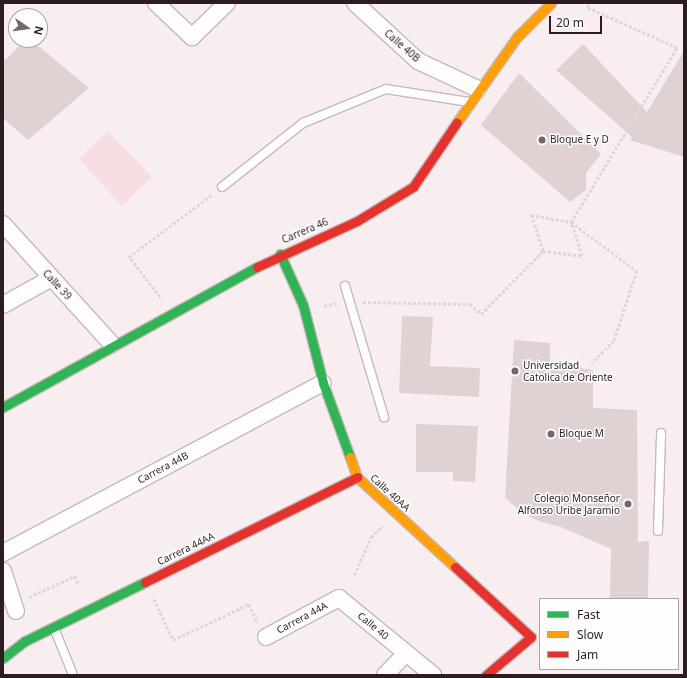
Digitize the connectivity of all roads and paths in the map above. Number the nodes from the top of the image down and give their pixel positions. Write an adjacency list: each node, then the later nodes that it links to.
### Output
1 (156, 3): 2 (street)
2 (227, 3)
3 (355, 3): 6 (street, Calle 40B)
4 (551, 3): 6 (street, Carrera 46)
5 (588, 3): 8 (path)
6 (474, 96): 7 (lane); 11 (street, Carrera 46)
7 (222, 187): 17 (path)
8 (571, 222): 10 (path); 10 (path); 19 (path)
9 (3, 224): 12 (street, Calle 39)
10 (543, 251): 14 (path)
11 (280, 254): 17 (street, Carrera 46); 20 (street, Calle 40AA)
12 (50, 279): 15 (street); 18 (street, Calle 39)
13 (345, 286): 14 (lane)
14 (350, 301): 16 (path); 22 (lane)
15 (3, 305)
16 (323, 306)
17 (172, 312): 18 (street, Carrera 46)
18 (112, 344): 21 (street, Carrera 46)
19 (592, 363)
20 (323, 383): 24 (street, Calle 40AA); 27 (street, Carrera 44B)
21 (3, 407)
22 (384, 416)
23 (661, 433): 26 (lane)
24 (357, 477): 25 (street, Calle 40AA); 30 (street, Carrera 44AA)
25 (397, 514): 29 (path); 41 (street, Calle 40AA)
26 (658, 531)
27 (3, 553)
28 (3, 571): 33 (street)
29 (354, 575)
30 (146, 581): 34 (street, Carrera 44AA); 35 (path)
31 (78, 583): 33 (path)
32 (339, 598): 35 (street, Carrera 44A); 36 (street, Calle 40)
33 (15, 608)
34 (54, 627): 37 (street, Carrera 44AA); 38 (lane)
35 (266, 637)
36 (406, 653): 39 (street); 40 (street, Calle 40)
37 (3, 658)
38 (72, 672)
39 (384, 675)
40 (433, 675)
41 (486, 675)

